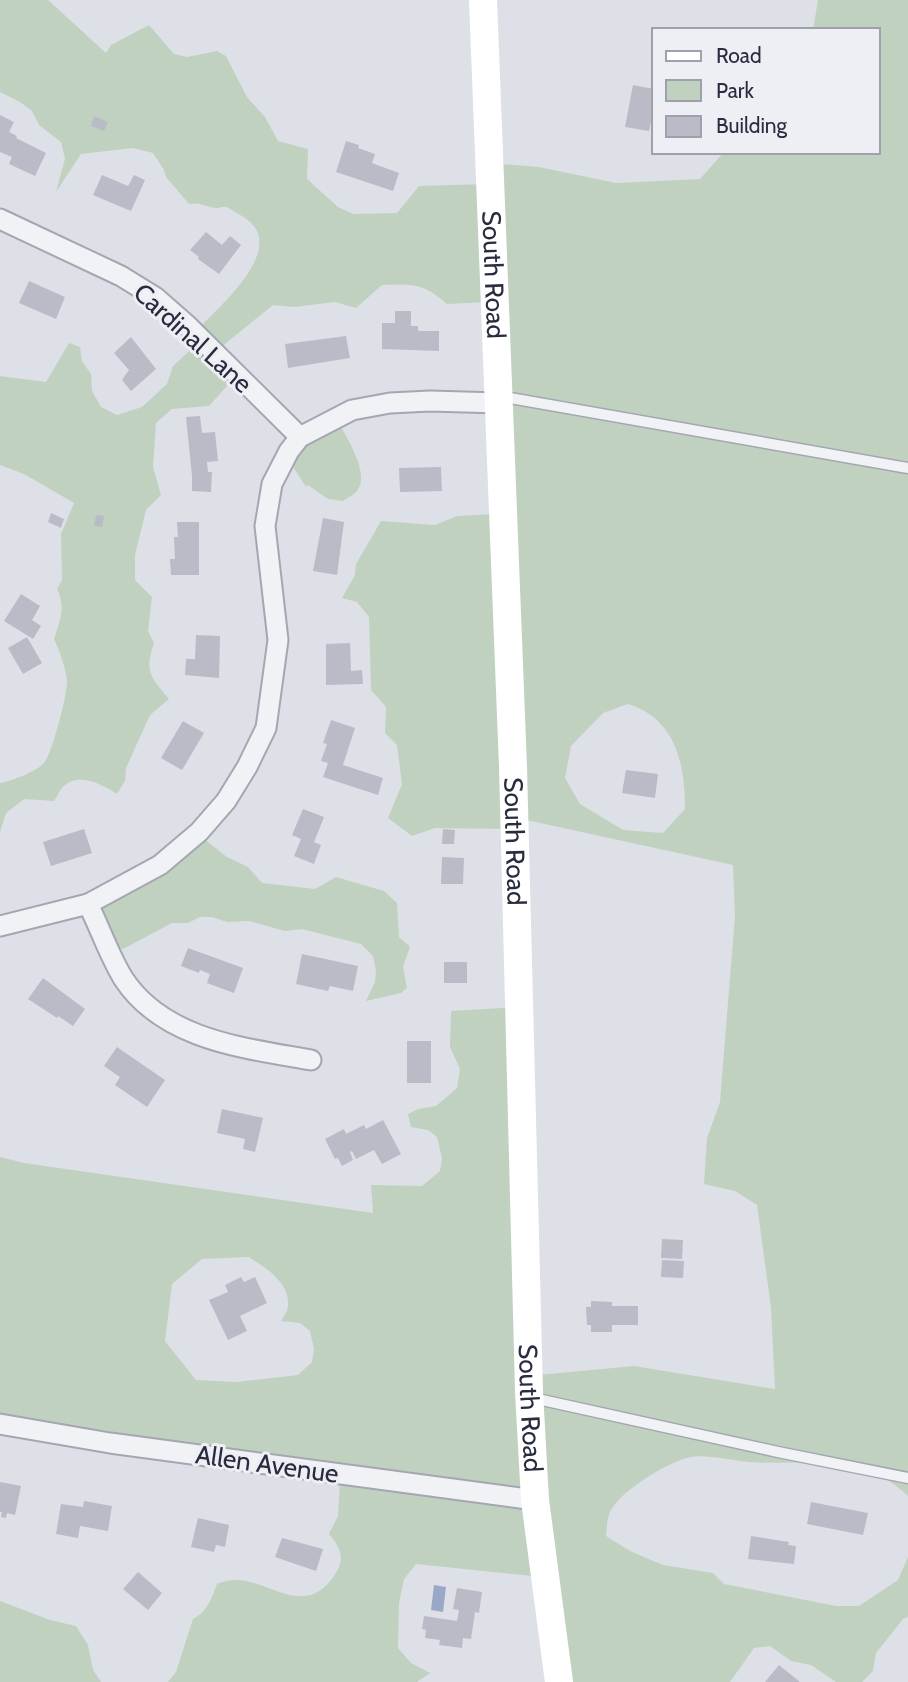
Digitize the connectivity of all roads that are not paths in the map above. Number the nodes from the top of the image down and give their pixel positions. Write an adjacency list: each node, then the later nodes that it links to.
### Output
1 (482, 0): 3 (street, South Road)
2 (0, 219): 4 (street, Cardinal Lane)
3 (499, 400): 4 (street); 5 (lane); 9 (street, South Road)
4 (300, 437): 6 (street)
5 (908, 468)
6 (88, 904): 7 (street); 8 (street)
7 (0, 926)
8 (311, 1060)
9 (529, 1397): 11 (lane); 12 (street, South Road)
10 (0, 1424): 12 (street, Allen Avenue)
11 (908, 1478)
12 (534, 1500): 13 (street, South Road)
13 (559, 1682)

